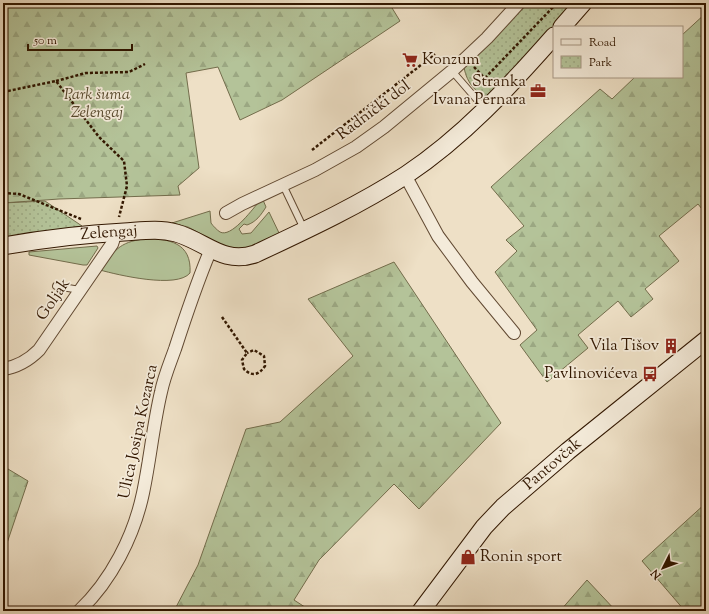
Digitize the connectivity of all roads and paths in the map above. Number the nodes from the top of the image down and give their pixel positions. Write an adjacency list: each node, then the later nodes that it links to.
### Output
1 (519, 3): 7 (street, Radnički dol)
2 (557, 3): 10 (path)
3 (583, 3): 4 (street)
4 (563, 26)
5 (553, 37): 13 (street, Zelengaj)
6 (435, 54): 15 (path)
7 (465, 58): 9 (street, Radnički dol); 10 (path)
8 (145, 64): 11 (path)
9 (452, 71): 14 (lane); 17 (street, Radnički dol)
10 (485, 78): 13 (path)
11 (56, 81): 12 (path); 21 (path)
12 (3, 92)
13 (501, 95): 14 (street, Zelengaj)
14 (486, 110): 16 (street, Zelengaj)
15 (312, 150)
16 (405, 175): 22 (street, Zelengaj); 28 (street)
17 (283, 185): 19 (street, Radnički dol); 22 (lane)
18 (3, 194): 20 (path)
19 (226, 213)
20 (86, 220)
21 (117, 227): 23 (street, Zelengaj); 24 (street, Zelengaj); 26 (street, Goljak)
22 (305, 231): 24 (street, Zelengaj)
23 (3, 246)
24 (211, 249): 32 (street, Ulica Josipa Kozarca)
25 (56, 286): 26 (lane)
26 (80, 290): 31 (street, Goljak)
27 (222, 317): 30 (path)
28 (514, 333)
29 (706, 340): 33 (street, Pantovčak)
30 (247, 353): 30 (path)
31 (3, 369)
32 (79, 611)
33 (421, 611)

